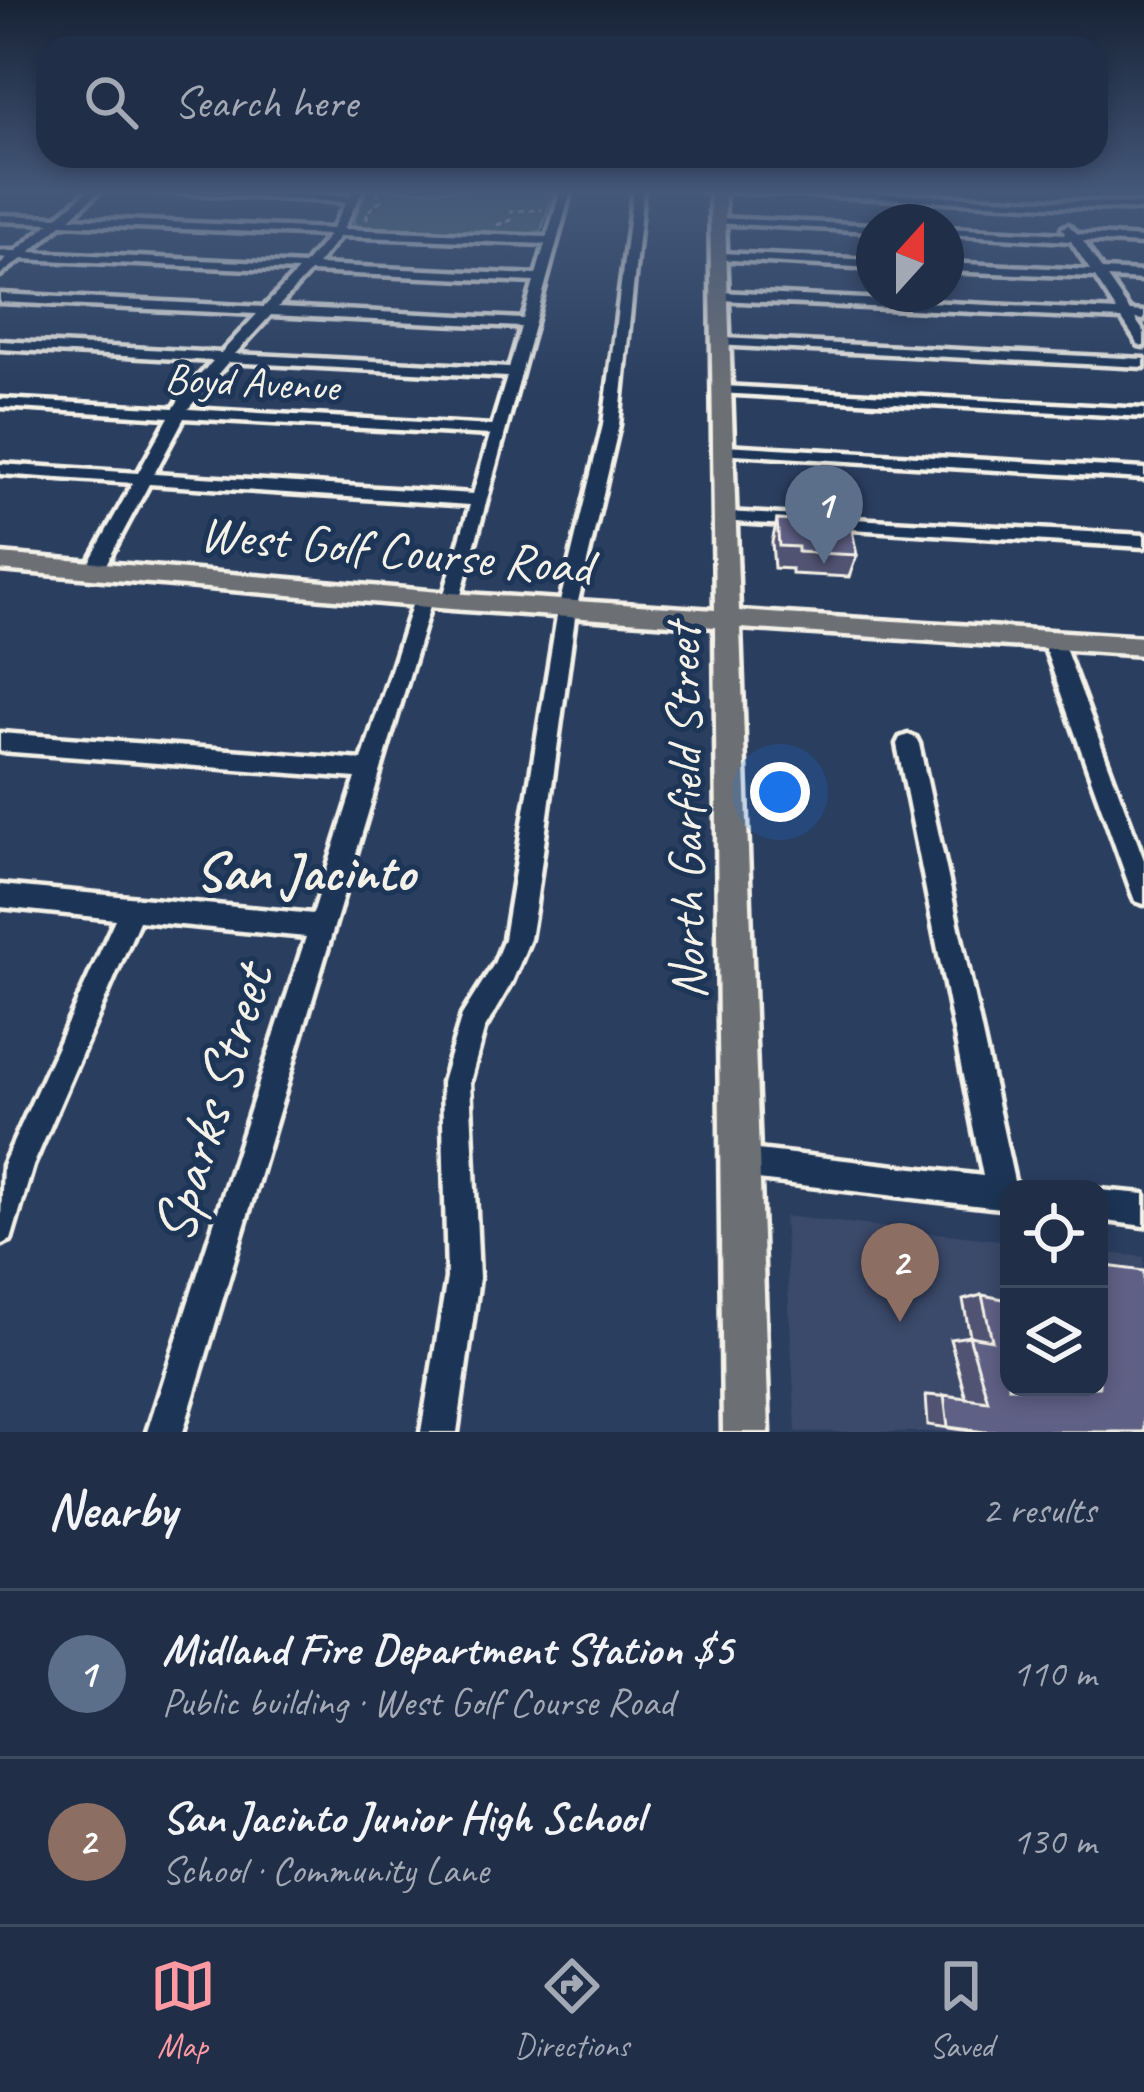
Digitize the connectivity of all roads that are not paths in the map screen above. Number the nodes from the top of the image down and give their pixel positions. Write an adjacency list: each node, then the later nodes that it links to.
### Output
1 (60, 257): 8 (street)
2 (318, 257): 8 (street)
3 (546, 257): 12 (street, Sparks Street)
4 (630, 257): 40 (street)
5 (719, 257): 7 (street); 13 (main road, North Garfield Street)
6 (1087, 257): 10 (street)
7 (856, 263)
8 (309, 268): 12 (street); 15 (street)
9 (964, 268): 10 (street)
10 (1098, 273): 11 (street); 16 (street)
11 (1144, 276)
12 (540, 279): 18 (street, Sparks Street)
13 (720, 296): 16 (street); 19 (main road, North Garfield Street)
14 (0, 298): 15 (street)
15 (269, 310): 18 (street); 22 (street)
16 (1126, 315): 17 (street); 20 (street)
17 (1144, 316)
18 (529, 323): 24 (street, Sparks Street)
19 (722, 342): 23 (street); 25 (main road, North Garfield Street)
20 (1144, 343)
21 (0, 345): 22 (street)
22 (220, 357): 24 (street); 27 (street)
23 (1144, 363)
24 (514, 373): 29 (street, Sparks Street)
25 (723, 390): 28 (street); 30 (main road, North Garfield Street)
26 (0, 403): 27 (street, Boyd Avenue)
27 (180, 413): 29 (street, Boyd Avenue); 33 (street)
28 (1144, 413)
29 (500, 430): 34 (street, Sparks Street)
30 (724, 450): 32 (street); 35 (main road, North Garfield Street)
31 (0, 469): 33 (street)
32 (1144, 474)
33 (140, 478): 34 (street); 38 (street)
34 (479, 500): 39 (street, Sparks Street)
35 (725, 517): 36 (street); 41 (main road, North Garfield Street)
36 (1144, 541)
37 (0, 562): 38 (main road, West Golf Course Road)
38 (95, 568): 39 (main road, West Golf Course Road)
39 (437, 600): 40 (main road, West Golf Course Road); 46 (street, Sparks Street)
40 (567, 610): 41 (main road, West Golf Course Road); 58 (street)
41 (728, 621): 42 (main road, West Golf Course Road); 51 (main road, North Garfield Street)
42 (1052, 640): 43 (main road, West Golf Course Road); 47 (street)
43 (1144, 646)
44 (0, 742): 46 (street)
45 (908, 744): 52 (street)
46 (370, 770): 50 (street, Sparks Street)
47 (1144, 893)
48 (0, 896): 49 (street)
49 (132, 909): 50 (street); 56 (street)
50 (322, 927): 57 (street, Sparks Street)
51 (740, 1163): 53 (street); 59 (main road, North Garfield Street)
52 (1002, 1180)
53 (1000, 1193)
54 (1108, 1206): 55 (street)
55 (1144, 1210)
56 (0, 1228)
57 (165, 1432)
58 (439, 1432)
59 (746, 1432)

